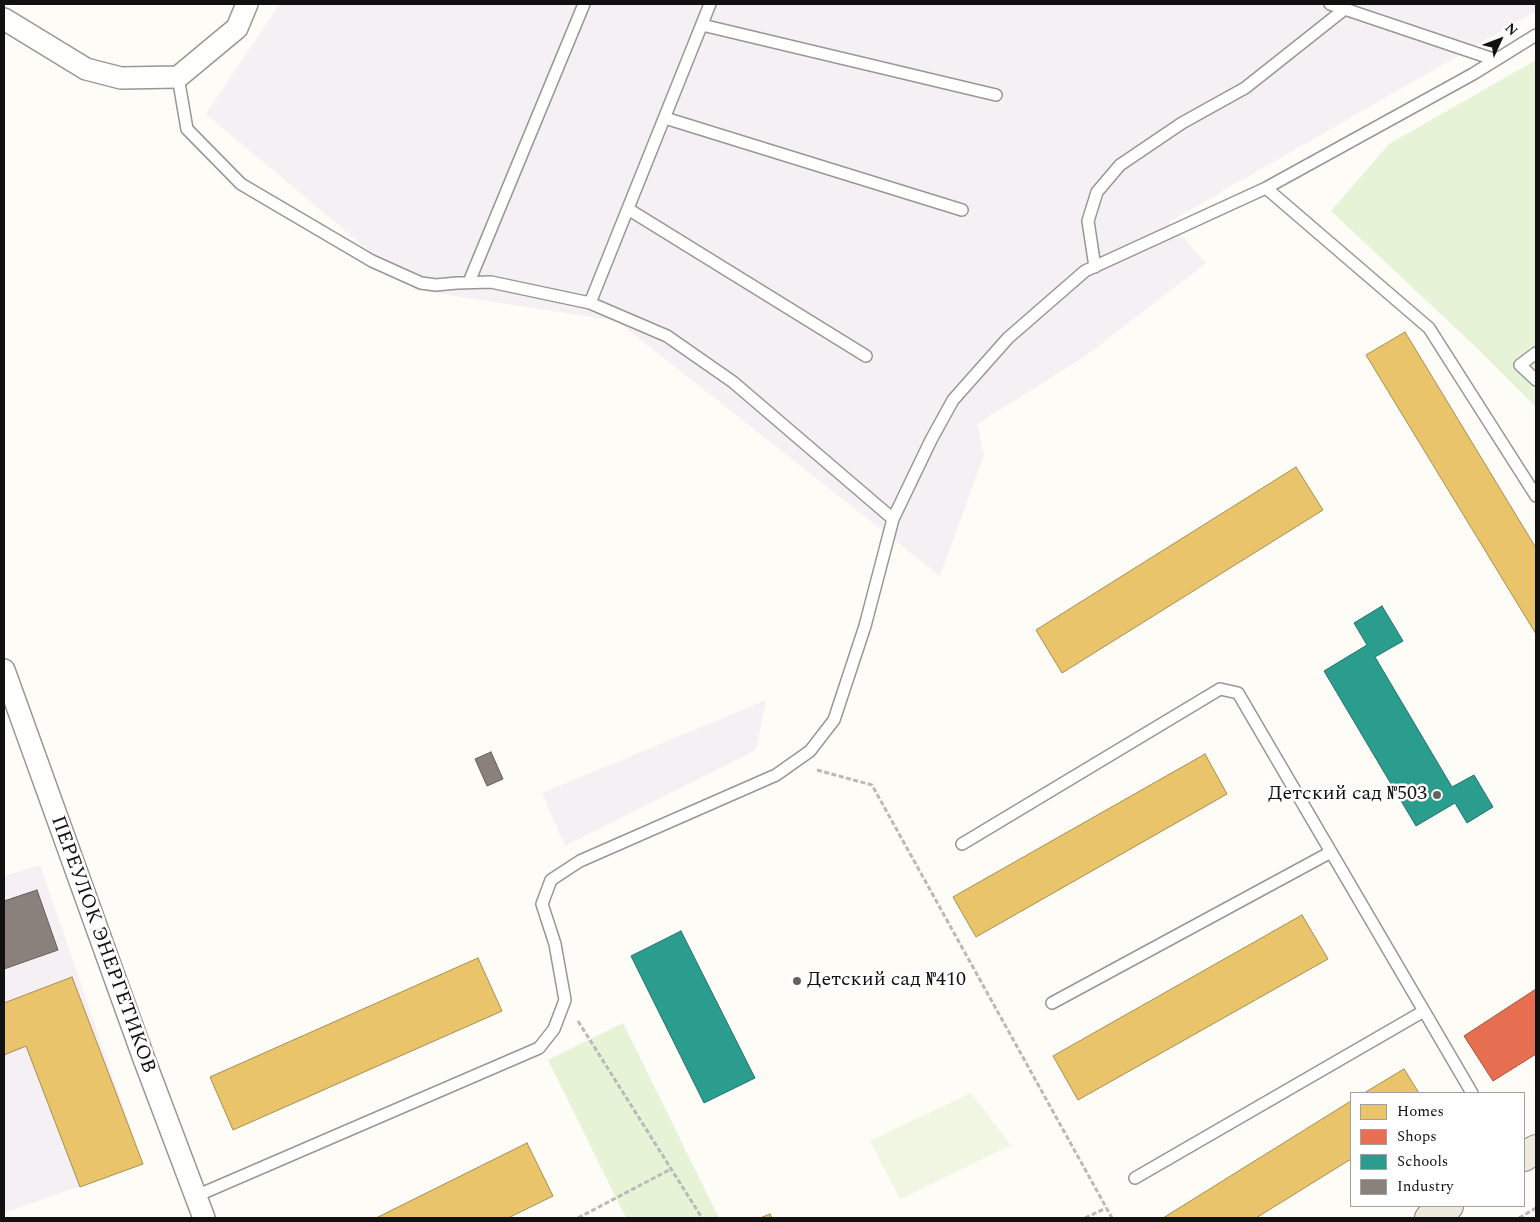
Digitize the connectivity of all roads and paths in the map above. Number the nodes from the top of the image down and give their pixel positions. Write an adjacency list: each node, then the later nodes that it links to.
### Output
1 (247, 4): 10 (street)
2 (584, 4): 17 (lane)
3 (710, 4): 7 (lane)
4 (1330, 4): 5 (lane)
5 (1346, 8): 9 (lane); 16 (lane)
6 (4, 19): 10 (street)
7 (702, 25): 11 (lane); 12 (lane)
8 (1536, 35): 9 (lane)
9 (1496, 60): 13 (lane)
10 (178, 77): 17 (lane)
11 (996, 96)
12 (664, 118): 14 (lane); 15 (lane)
13 (1266, 188): 16 (lane); 22 (lane)
14 (628, 209): 18 (lane); 20 (lane)
15 (962, 210)
16 (1094, 267): 23 (lane)
17 (469, 282): 18 (lane)
18 (590, 303): 23 (lane)
19 (1536, 353): 21 (lane)
20 (866, 356)
21 (1536, 380)
22 (1536, 496)
23 (893, 519): 25 (lane)
24 (4, 670): 36 (street, ПЕРЕУЛОК ЭНЕРГЕТИКОВ)
25 (792, 764): 28 (lane); 38 (path)
26 (962, 844): 27 (lane)
27 (1331, 852): 29 (lane); 30 (lane)
28 (565, 1000): 34 (path); 36 (lane)
29 (1052, 1003)
30 (1424, 1011): 31 (lane); 35 (lane)
31 (1471, 1092)
32 (1536, 1149): 33 (main road)
33 (1525, 1156)
34 (671, 1168): 41 (path); 42 (path)
35 (1136, 1178)
36 (196, 1196): 40 (street, ПЕРЕУЛОК ЭНЕРГЕТИКОВ)
37 (1447, 1207): 45 (main road)
38 (1106, 1208): 43 (path); 44 (path)
39 (1536, 1208): 46 (path)
40 (204, 1218)
41 (578, 1218)
42 (702, 1218)
43 (1085, 1218)
44 (1112, 1218)
45 (1429, 1218)
46 (1519, 1218)

